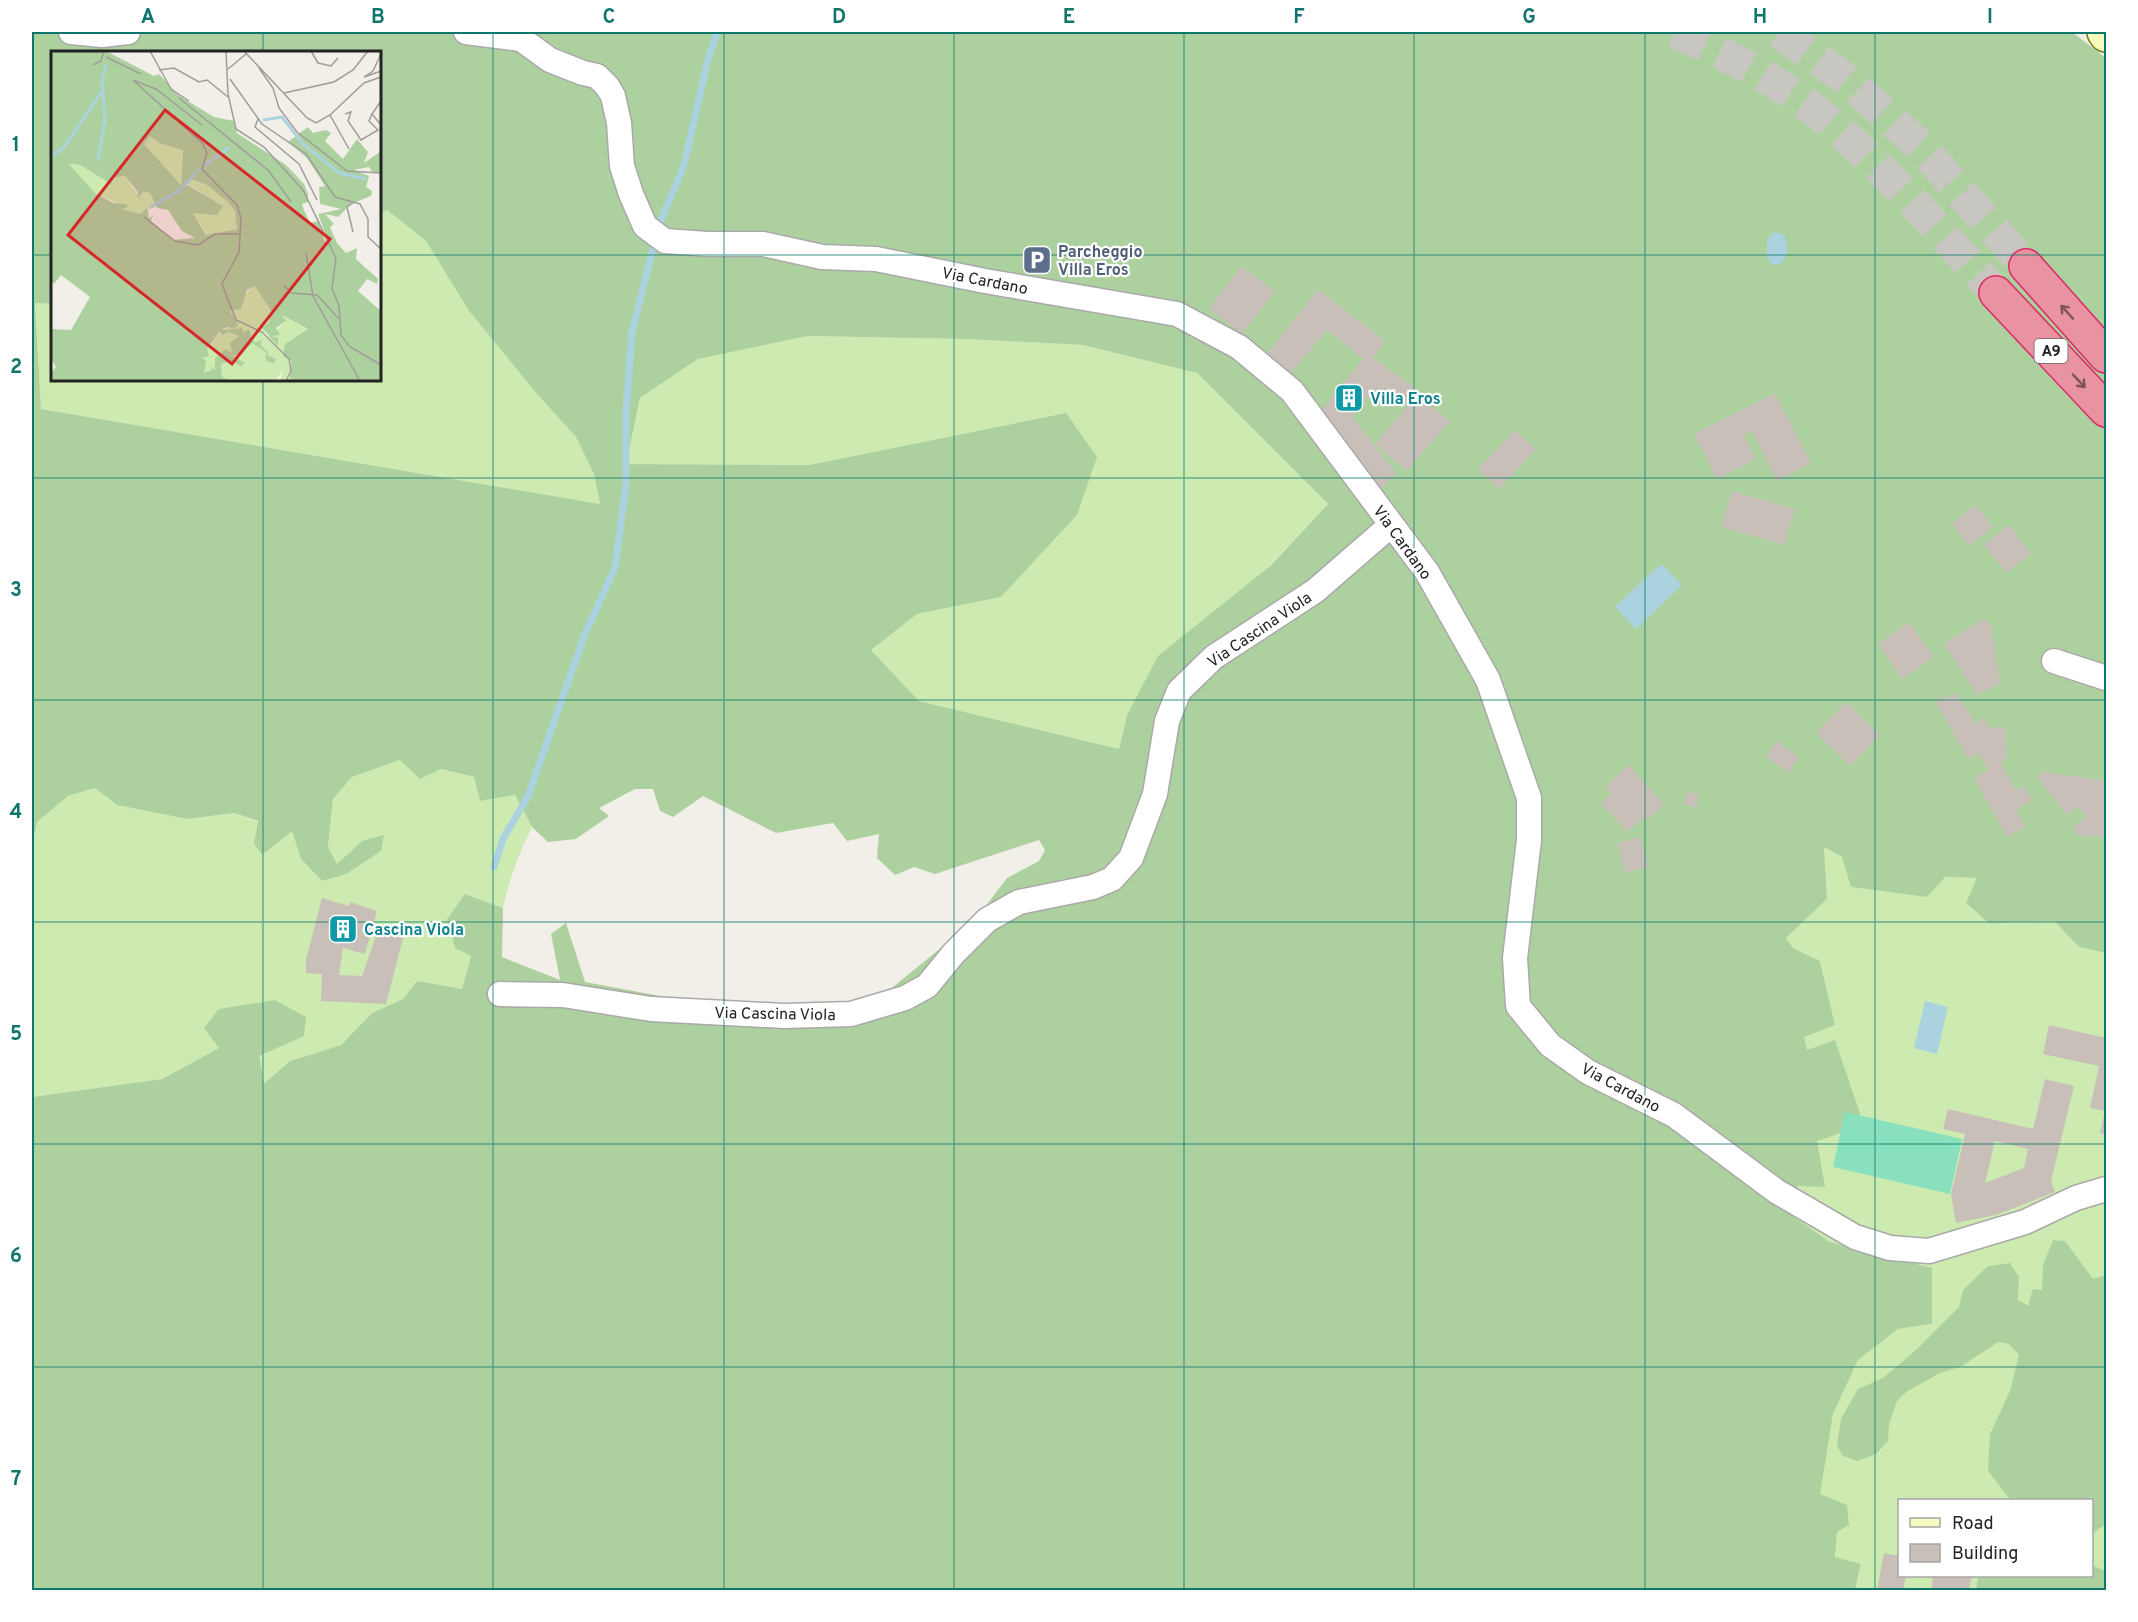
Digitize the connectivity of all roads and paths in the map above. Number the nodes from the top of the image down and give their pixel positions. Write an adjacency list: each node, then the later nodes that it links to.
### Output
1 (71, 32): 2 (street)
2 (128, 32)
3 (466, 32): 10 (street, Via Cardano)
4 (2103, 32): 5 (main road)
5 (2106, 35)
6 (2026, 266): 8 (highway, A9, one-way to 6)
7 (1996, 293): 9 (highway, A9, one-way to 9)
8 (2106, 356)
9 (2106, 410)
10 (1391, 525): 13 (street, Via Cascina Viola); 14 (street, Via Cardano)
11 (2054, 661): 12 (street)
12 (2106, 678)
13 (500, 994)
14 (2106, 1189)

